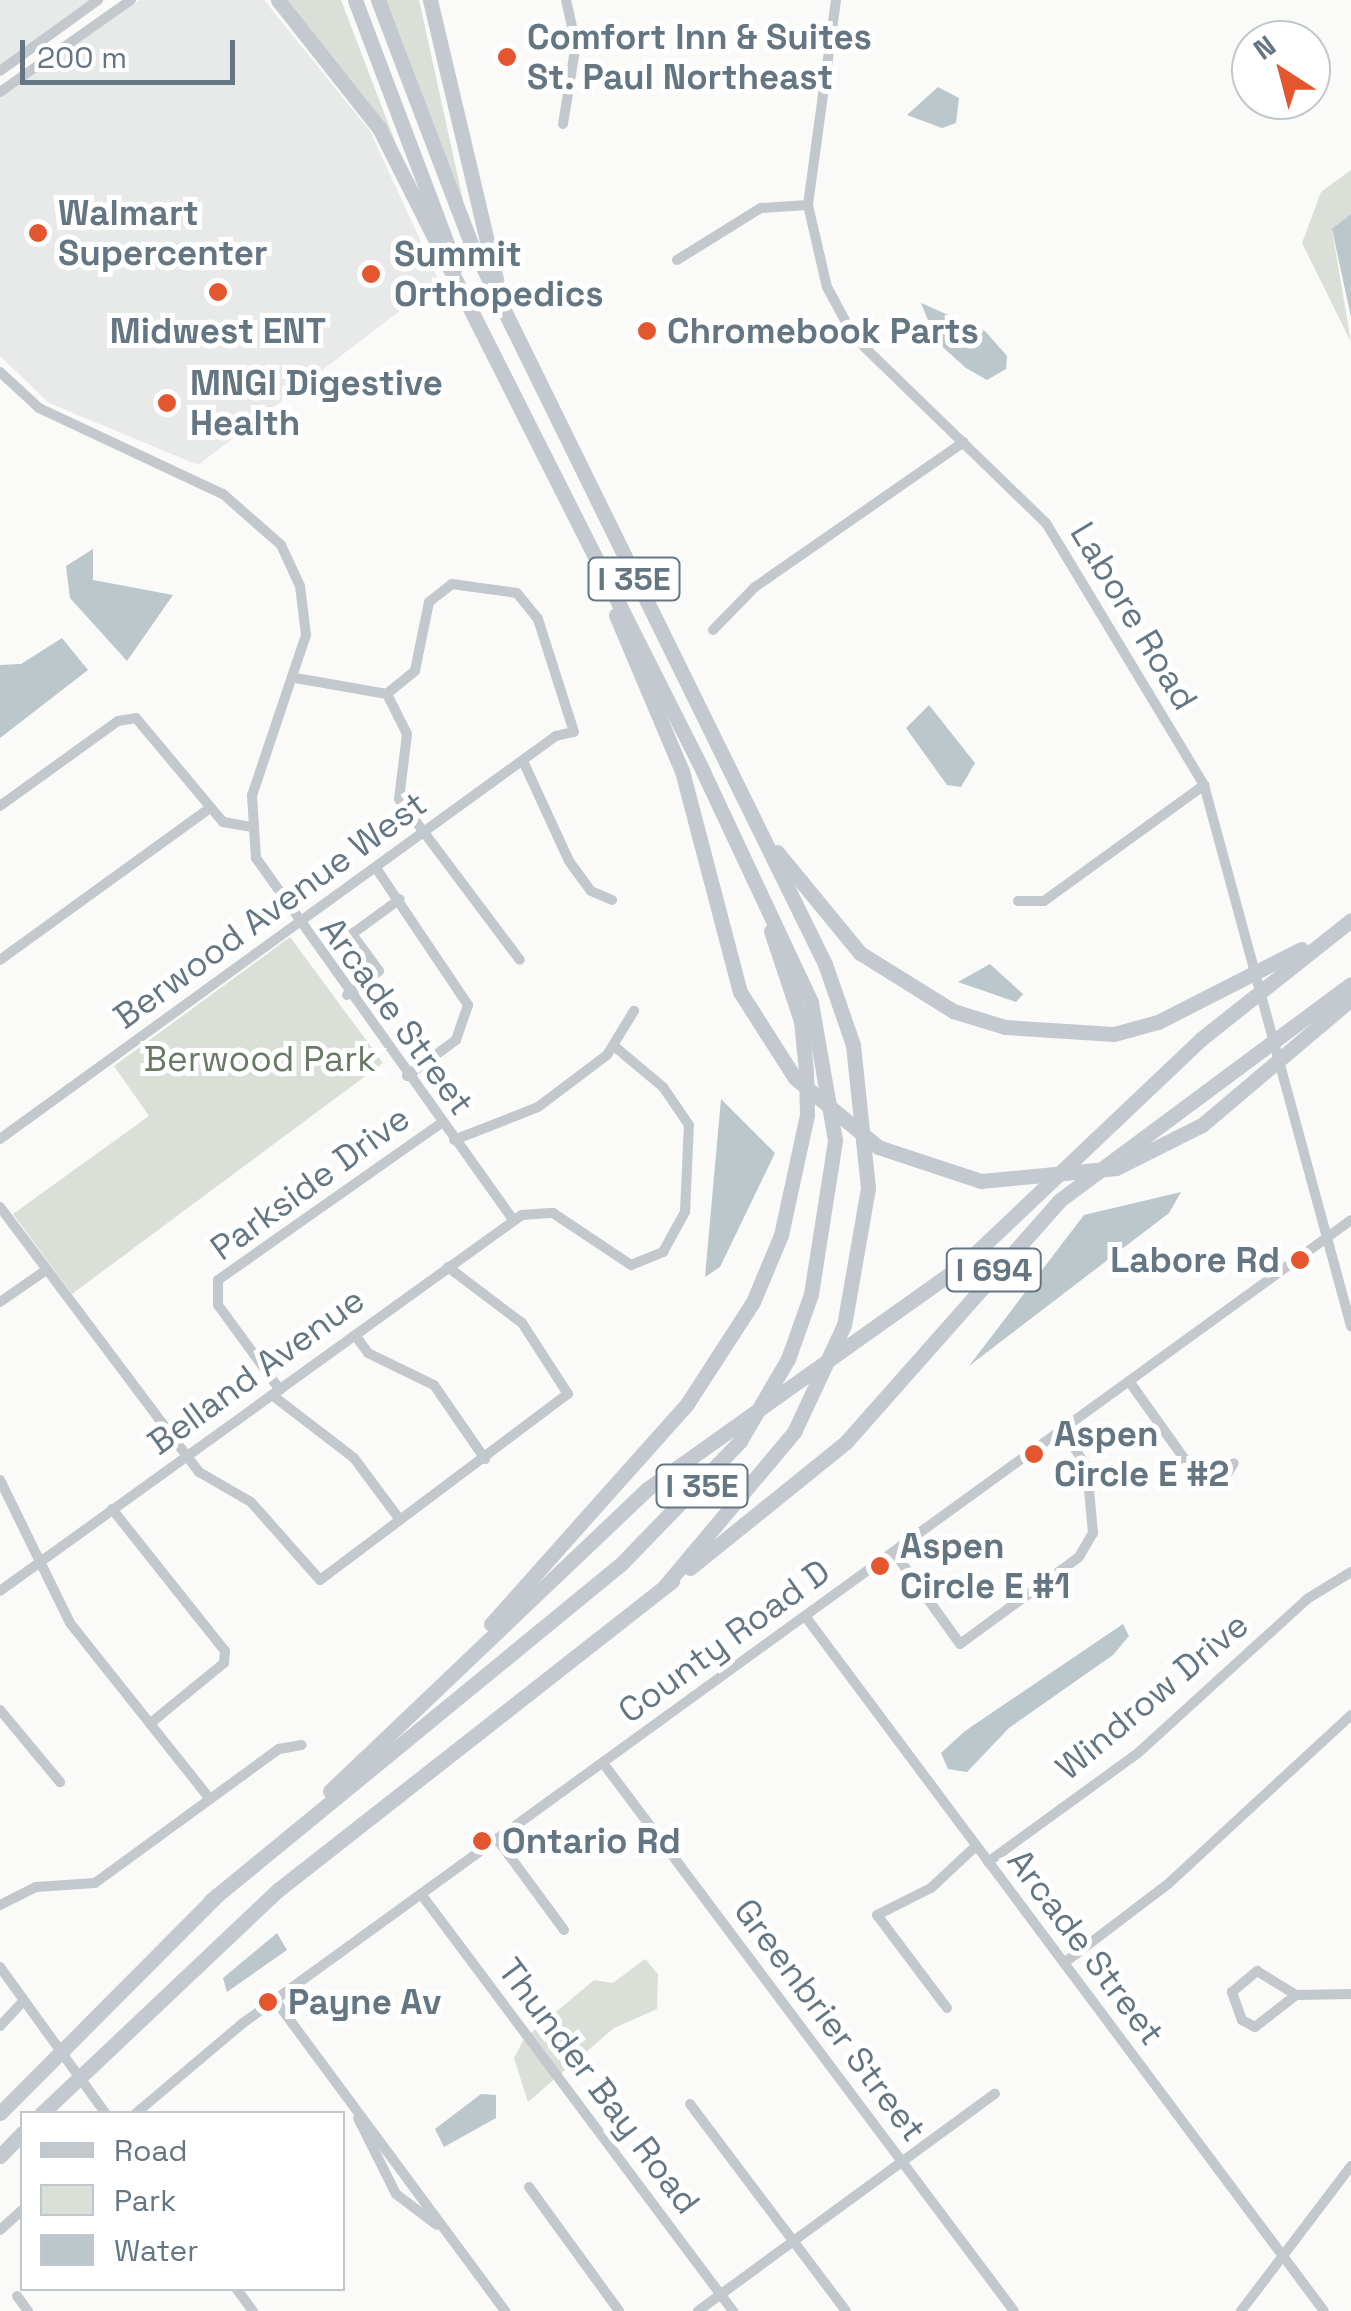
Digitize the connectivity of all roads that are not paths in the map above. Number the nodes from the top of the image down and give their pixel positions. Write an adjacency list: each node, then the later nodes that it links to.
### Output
1 (98, 0): 10 (street)
2 (131, 0): 11 (street)
3 (266, 0): 13 (highway)
4 (278, 0): 13 (highway)
5 (354, 0): 18 (highway, I 35E)
6 (378, 0): 16 (highway, I 35E)
7 (430, 0): 16 (highway)
8 (566, 0): 12 (street)
9 (836, 0): 14 (street, Labore Road)
10 (0, 71)
11 (0, 92)
12 (563, 124)
13 (395, 159): 18 (highway)
14 (808, 205): 15 (street); 19 (street, Labore Road)
15 (677, 260)
16 (514, 336): 28 (highway, I 35E)
17 (0, 372): 22 (street)
18 (502, 377): 20 (highway, I 35E)
19 (964, 442): 21 (street); 25 (street, Labore Road)
20 (611, 591): 32 (highway, I 35E); 42 (highway)
21 (713, 630)
22 (295, 678): 23 (street); 29 (street)
23 (387, 694): 24 (street, Berwood Avenue West); 30 (street)
24 (523, 761): 30 (street, Berwood Avenue West); 34 (street)
25 (1204, 786): 35 (street); 52 (street, Labore Road)
26 (0, 806): 27 (street)
27 (210, 808): 29 (street); 38 (street)
28 (754, 821): 36 (highway); 70 (highway, I 35E)
29 (250, 828): 37 (street, Arcade Street)
30 (426, 831): 31 (street, Berwood Avenue West); 39 (street)
31 (376, 868): 33 (street); 37 (street, Berwood Avenue West)
32 (760, 888): 76 (highway); 85 (highway, I 35E)
33 (400, 899): 41 (street); 45 (street)
34 (612, 900)
35 (1018, 902)
36 (1351, 919): 76 (highway, I 694)
37 (296, 926): 41 (street, Arcade Street); 47 (street, Berwood Avenue West)
38 (0, 960)
39 (520, 960)
40 (1351, 984): 70 (highway, I 694)
41 (347, 995): 45 (street, Arcade Street)
42 (1351, 999)
43 (634, 1011): 44 (street)
44 (614, 1046): 48 (street); 51 (street)
45 (407, 1076): 46 (street, Arcade Street)
46 (441, 1122): 48 (street, Arcade Street); 59 (street, Parkside Drive)
47 (0, 1139)
48 (454, 1140): 51 (street, Arcade Street)
49 (0, 1207): 54 (street)
50 (1351, 1220): 52 (street, County Road D)
51 (509, 1223): 53 (street, Belland Avenue)
52 (1328, 1236): 56 (street, Labore Road); 58 (street, County Road D)
53 (448, 1267): 57 (street, Belland Avenue); 62 (street)
54 (46, 1270): 55 (street); 61 (street)
55 (0, 1302)
56 (1351, 1326)
57 (354, 1335): 59 (street, Belland Avenue); 62 (street)
58 (1129, 1381): 60 (street, County Road D); 63 (street)
59 (276, 1392): 61 (street, Belland Avenue); 66 (street)
60 (1063, 1429): 67 (street, County Road D); 67 (street)
61 (186, 1455): 65 (street, Belland Avenue); 66 (street)
62 (484, 1458): 66 (street)
63 (1234, 1463)
64 (0, 1480): 68 (street)
65 (112, 1509): 68 (street, Belland Avenue); 75 (street)
66 (400, 1520)
67 (894, 1552): 72 (street, County Road D)
68 (39, 1562): 71 (street, Belland Avenue); 75 (street)
69 (1351, 1572): 83 (street, Windrow Drive)
70 (664, 1587): 99 (highway, I 35E)
71 (0, 1591)
72 (805, 1616): 78 (street, County Road D); 82 (street, Arcade Street)
73 (0, 1710): 79 (street)
74 (1351, 1715): 88 (street)
75 (152, 1722): 80 (street)
76 (385, 1740): 85 (highway, I 694)
77 (302, 1745): 80 (street)
78 (603, 1762): 81 (street, County Road D); 105 (street, Greenbrier Street)
79 (60, 1782)
80 (210, 1799): 86 (street)
81 (496, 1840): 84 (street, County Road D); 87 (street)
82 (976, 1846): 83 (street, Arcade Street); 94 (street)
83 (988, 1862): 88 (street, Arcade Street)
84 (421, 1894): 93 (street, County Road D); 113 (street, Thunder Bay Road)
85 (210, 1901): 102 (highway, I 35E)
86 (0, 1905)
87 (564, 1930)
88 (1064, 1963): 112 (street, Arcade Street)
89 (0, 1967): 92 (street)
90 (1296, 1994): 90 (street); 91 (street)
91 (1351, 1994)
92 (24, 2000): 95 (street); 100 (street)
93 (275, 2000): 97 (street); 101 (street, County Road D)
94 (948, 2008)
95 (0, 2026)
96 (995, 2094): 105 (street)
97 (352, 2103): 110 (street); 110 (street)
98 (690, 2104): 111 (street)
99 (44, 2111)
100 (104, 2111)
101 (139, 2111)
102 (0, 2113)
103 (20, 2135): 104 (highway)
104 (0, 2156)
105 (902, 2162): 111 (street); 121 (street, Greenbrier Street)
106 (1351, 2166): 112 (street)
107 (529, 2187): 117 (street)
108 (20, 2212): 109 (street)
109 (0, 2230)
110 (446, 2230): 116 (street)
111 (794, 2241): 113 (street); 120 (street)
112 (1282, 2256): 122 (street); 123 (street, Arcade Street)
113 (721, 2294): 118 (street); 119 (street, Thunder Bay Road)
114 (18, 2296): 115 (street)
115 (28, 2311)
116 (504, 2311)
117 (619, 2311)
118 (698, 2311)
119 (733, 2311)
120 (846, 2311)
121 (1014, 2311)
122 (1242, 2311)
123 (1324, 2311)

